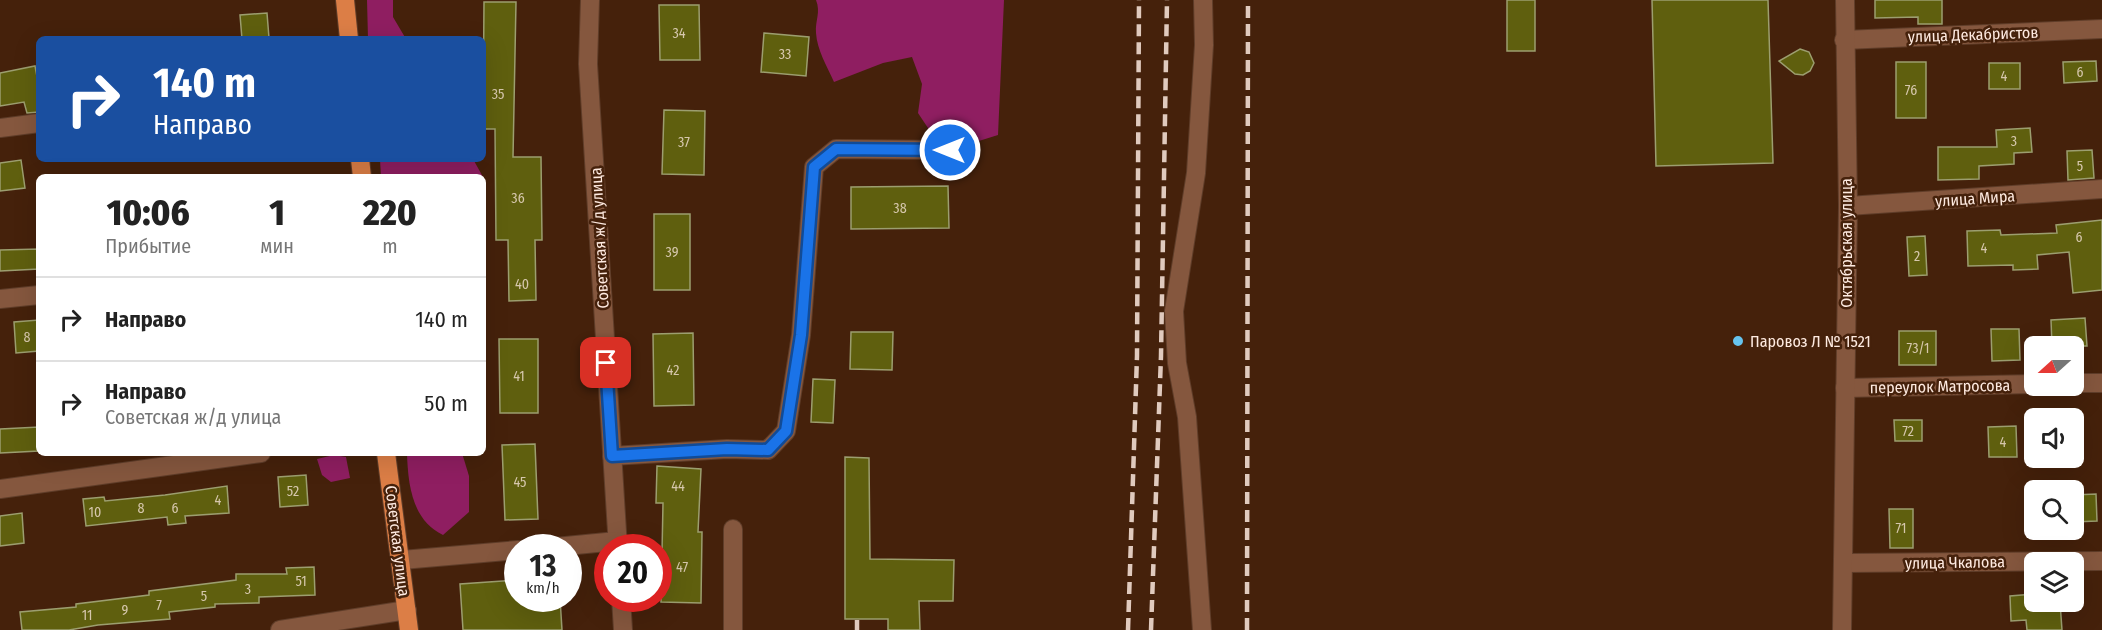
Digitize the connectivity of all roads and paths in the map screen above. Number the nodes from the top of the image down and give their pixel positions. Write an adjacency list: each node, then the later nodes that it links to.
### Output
1 (345, 0): 6 (main road)
2 (590, 0): 21 (street, Советская ж/д улица)
3 (1203, 0): 35 (street)
4 (1845, 0): 7 (street, Октябрьская улица)
5 (2102, 29): 7 (street, улица Декабристов)
6 (349, 36)
7 (1844, 40): 12 (street, Октябрьская улица)
8 (36, 123): 9 (street)
9 (0, 128)
10 (950, 150): 21 (street)
11 (2102, 189): 12 (street, улица Мира)
12 (1848, 206): 18 (street, Октябрьская улица)
13 (36, 295): 14 (street)
14 (0, 299)
15 (2084, 383): 16 (street)
16 (2102, 383)
17 (2024, 384): 18 (street, переулок Матросова)
18 (1845, 388): 28 (street, Октябрьская улица)
19 (239, 456): 22 (street)
20 (386, 456): 26 (main road, Советская улица)
21 (612, 456): 24 (street, Советская ж/д улица)
22 (0, 489)
23 (733, 529): 34 (street)
24 (616, 534)
25 (504, 551): 26 (street)
26 (402, 560): 29 (main road, Советская улица)
27 (2102, 561): 28 (street, улица Чкалова)
28 (1844, 563): 36 (street, Октябрьская улица)
29 (407, 610): 31 (street); 32 (main road, Советская улица)
30 (621, 612): 33 (street)
31 (280, 630)
32 (409, 630)
33 (622, 630)
34 (733, 630)
35 (1202, 630)
36 (1842, 630)

